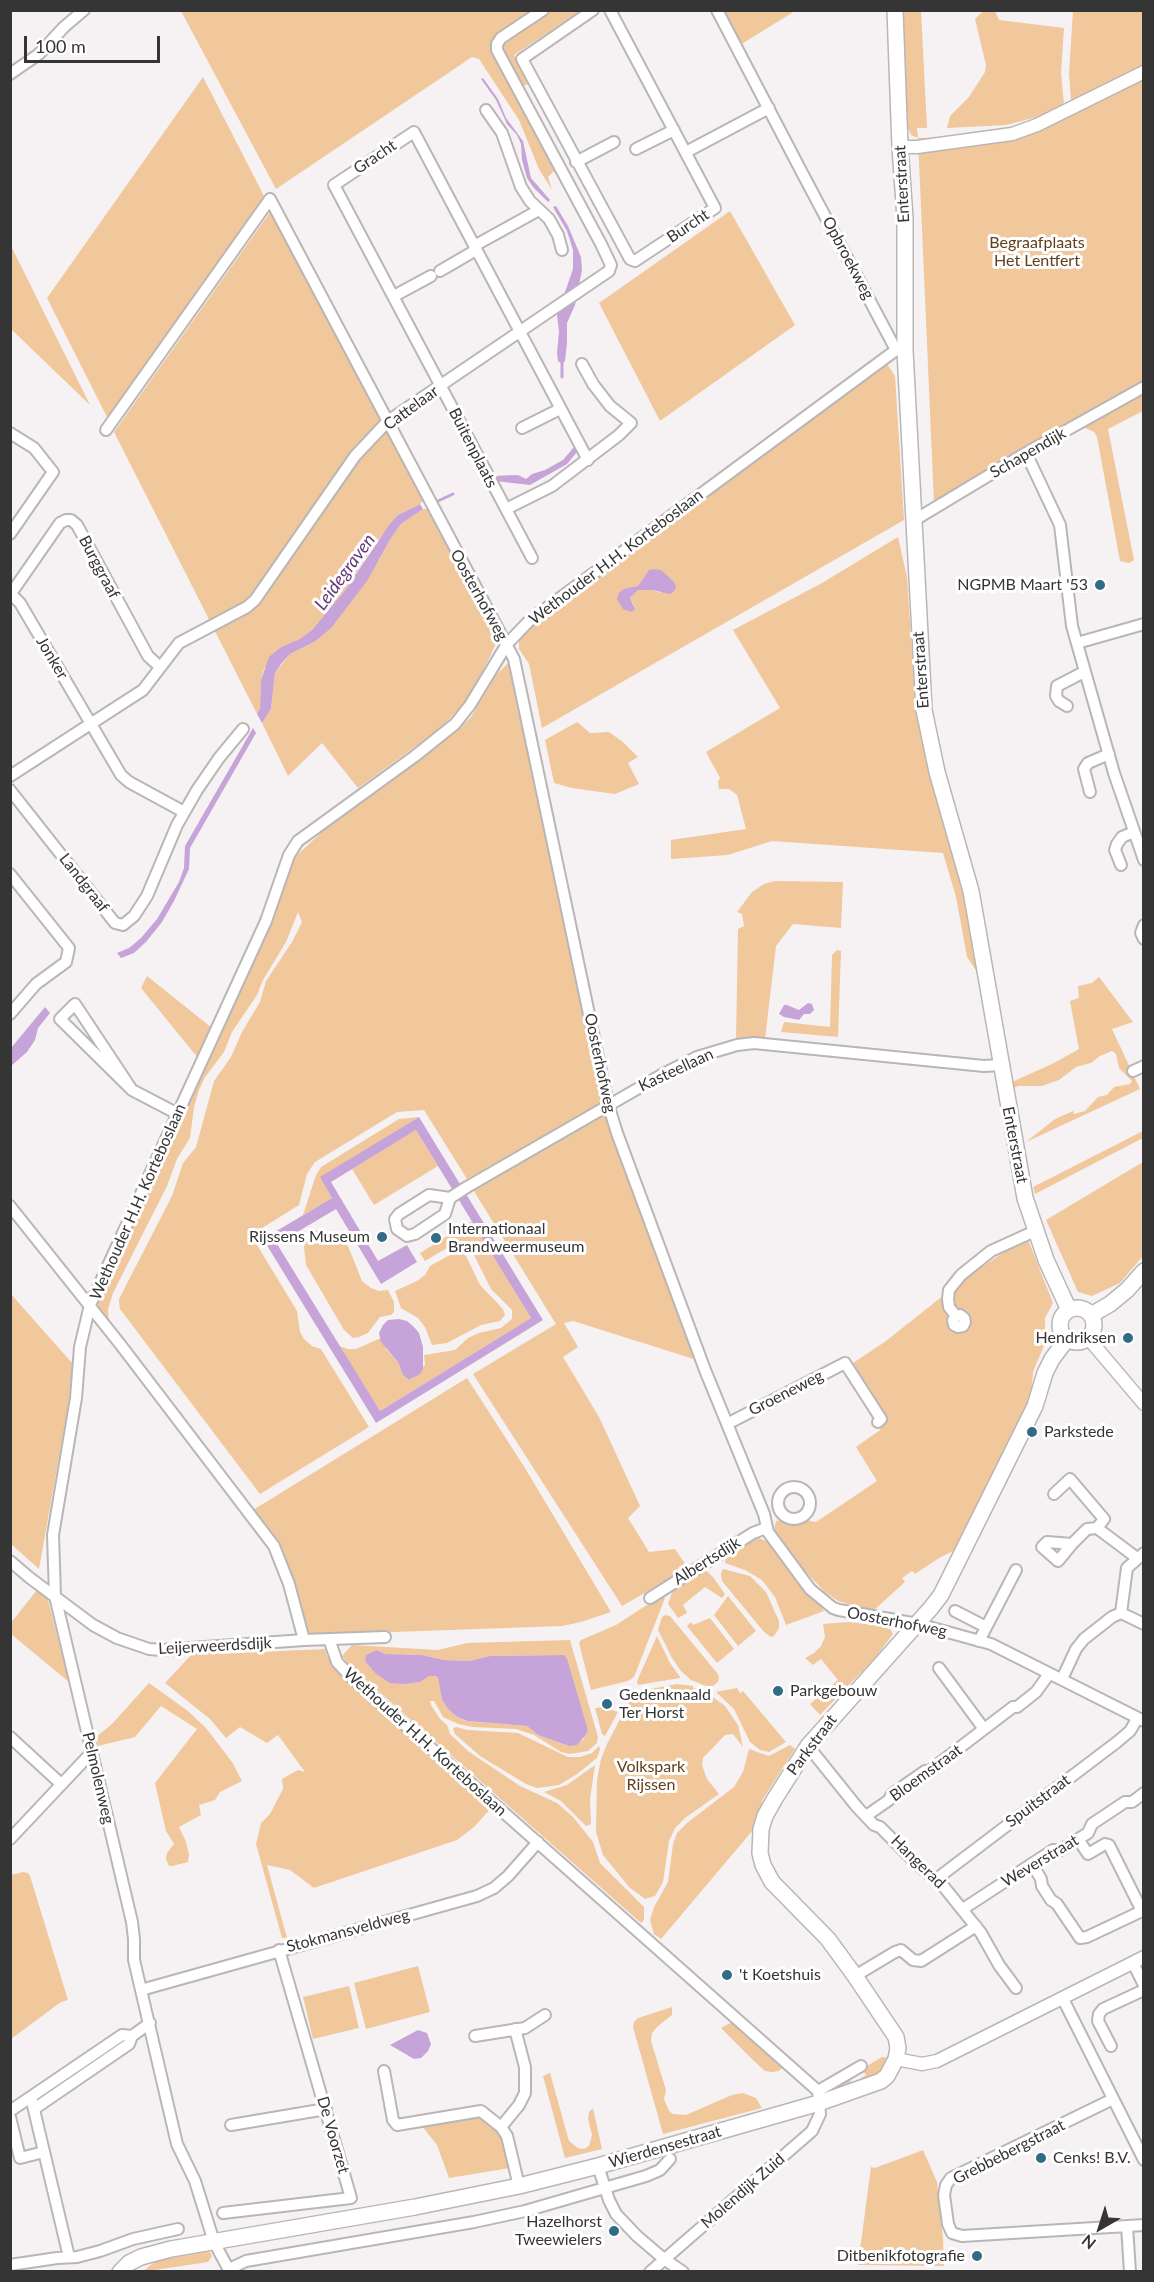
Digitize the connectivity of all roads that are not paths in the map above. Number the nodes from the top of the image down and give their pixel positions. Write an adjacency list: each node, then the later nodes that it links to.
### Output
1 (84, 10): 8 (street)
2 (543, 10): 10 (street, Cattelaar)
3 (593, 10): 9 (street, Burcht)
4 (610, 10): 13 (street, Burcht)
5 (717, 10): 11 (street, Opbroekweg)
6 (895, 10): 15 (main road, Enterstraat)
7 (1143, 72): 15 (street)
8 (10, 74)
9 (536, 86): 10 (street); 18 (street, Burcht)
10 (521, 94): 21 (street, Cattelaar)
11 (769, 108): 17 (street); 26 (street, Opbroekweg)
12 (486, 110): 19 (street)
13 (674, 130): 16 (street); 17 (street, Burcht)
14 (614, 142): 18 (street)
15 (900, 147): 26 (main road, Enterstraat)
16 (636, 149)
17 (686, 152): 20 (street, Burcht)
18 (576, 162): 20 (street, Burcht)
19 (539, 210): 22 (street); 23 (street)
20 (617, 235): 21 (street)
21 (601, 244): 25 (street, Cattelaar)
22 (475, 248): 24 (street); 24 (street, Gracht); 25 (street, Gracht)
23 (562, 250)
24 (394, 296): 28 (street, Gracht)
25 (520, 333): 28 (street, Cattelaar); 30 (street)
26 (901, 350): 38 (main road, Enterstraat); 44 (street, Wethouder H.H. Korteboslaan)
27 (582, 364): 36 (street)
28 (441, 387): 31 (street, Cattelaar); 37 (street, Buitenplaats)
29 (1143, 387): 35 (street, Schapendijk)
30 (560, 408): 32 (street); 36 (street)
31 (388, 421): 33 (street, Oosterhofweg); 44 (street, Oosterhofweg); 45 (street, Cattelaar)
32 (522, 428)
33 (106, 430)
34 (10, 433): 39 (street)
35 (1026, 453): 38 (street, Schapendijk); 43 (street)
36 (586, 455): 37 (street)
37 (506, 509): 40 (street, Buitenplaats)
38 (913, 521): 62 (main road, Enterstraat)
39 (10, 534)
40 (532, 558)
41 (11, 594): 45 (street, Burggraaf); 48 (street, Jonker)
42 (1143, 624): 43 (street)
43 (1077, 643): 46 (street)
44 (507, 644): 66 (street, Oosterhofweg); 67 (street, Wethouder H.H. Korteboslaan)
45 (160, 667): 48 (street, Cattelaar)
46 (1084, 672): 47 (street); 50 (street)
47 (1067, 706)
48 (91, 724): 51 (street, Cattelaar); 54 (street)
49 (243, 729): 54 (street, Landgraaf)
50 (1109, 754): 53 (street); 55 (street)
51 (10, 776)
52 (10, 790): 54 (street, Landgraaf)
53 (1090, 792)
54 (184, 812)
55 (1134, 832): 56 (street); 57 (street)
56 (1143, 860)
57 (1121, 865)
58 (10, 874): 61 (street)
59 (1143, 925): 60 (street)
60 (1143, 939)
61 (10, 1014)
62 (1001, 1065): 66 (street, Kasteellaan); 70 (main road, Enterstraat)
63 (1143, 1066): 64 (street)
64 (1133, 1071)
65 (132, 1090): 65 (street); 67 (street)
66 (608, 1104): 68 (street, Kasteellaan); 80 (street, Oosterhofweg)
67 (178, 1114): 72 (street, Wethouder H.H. Korteboslaan)
68 (450, 1198): 68 (street, Kasteellaan)
69 (10, 1206): 72 (street)
70 (1035, 1231): 73 (main road, Enterstraat); 75 (street)
71 (1143, 1271): 74 (main road)
72 (90, 1305): 89 (street, Pelmolenweg); 98 (street, Wethouder H.H. Korteboslaan)
73 (1069, 1310): 74 (main road); 77 (main road)
74 (1091, 1315): 76 (main road)
75 (956, 1316)
76 (1088, 1338): 77 (main road); 78 (street)
77 (1067, 1339): 93 (main road, Parkstraat)
78 (1143, 1404)
79 (878, 1422): 80 (street, Groeneweg)
80 (727, 1424): 83 (street, Oosterhofweg)
81 (1054, 1494): 84 (street)
82 (782, 1514): 83 (street, Albertsdijk)
83 (766, 1528): 90 (street, Albertsdijk); 93 (street, Oosterhofweg)
84 (1097, 1528): 85 (street); 86 (street)
85 (1072, 1544)
86 (1140, 1556): 92 (street)
87 (10, 1561): 89 (street, Leijerweerdsdijk)
88 (1016, 1570): 95 (street)
89 (55, 1596): 98 (street, Leijerweerdsdijk); 107 (street, Pelmolenweg)
90 (650, 1598)
91 (955, 1611): 95 (street)
92 (1121, 1613): 94 (street); 102 (street)
93 (918, 1624): 99 (street, Oosterhofweg); 106 (main road, Parkstraat)
94 (1143, 1624)
95 (986, 1627): 99 (street)
96 (386, 1637): 97 (street)
97 (329, 1639): 98 (street); 113 (street, Wethouder H.H. Korteboslaan)
98 (304, 1640)
99 (979, 1641): 101 (street, Oosterhofweg)
100 (939, 1668): 104 (street)
101 (1049, 1674): 102 (street, Oosterhofweg); 104 (street, Bloemstraat)
102 (1062, 1679): 103 (street, Oosterhofweg)
103 (1140, 1720): 115 (street, Spuitstraat)
104 (984, 1729): 110 (street, Bloemstraat)
105 (10, 1737): 108 (street)
106 (808, 1746): 110 (street, Hangerad); 120 (main road, Parkstraat)
107 (92, 1752): 108 (street); 123 (street, Pelmolenweg)
108 (60, 1783): 111 (street)
109 (1143, 1793): 112 (street, Weverstraat)
110 (866, 1816): 115 (street, Hangerad)
111 (10, 1839)
112 (1078, 1839): 114 (street, Weverstraat); 114 (street)
113 (538, 1842): 118 (street, Stokmansveldweg); 136 (street, Wethouder H.H. Korteboslaan)
114 (1032, 1864): 116 (street, Weverstraat)
115 (935, 1880): 116 (street, Hangerad)
116 (963, 1910): 117 (street, Hangerad)
117 (976, 1926): 120 (street); 122 (street, Hangerad)
118 (279, 1950): 123 (street, Stokmansveldweg); 139 (street, De Voorzet)
119 (1138, 1960): 121 (street); 125 (street)
120 (855, 1976): 132 (main road, Parkstraat)
121 (1143, 1985)
122 (1016, 1988)
123 (141, 1990): 127 (street, Pelmolenweg)
124 (1143, 1990): 131 (street)
125 (1063, 1999): 132 (street); 137 (street)
126 (545, 2015): 128 (street)
127 (150, 2023): 129 (street); 154 (street, Pelmolenweg)
128 (515, 2029): 130 (street); 143 (street)
129 (132, 2036): 135 (street); 138 (street)
130 (475, 2036)
131 (1111, 2046)
132 (896, 2059): 136 (main road, Wierdensestraat)
133 (861, 2066): 136 (street, Wierdensestraat)
134 (384, 2071): 143 (street)
135 (31, 2097): 138 (street); 140 (street)
136 (818, 2097): 147 (main road, Wierdensestraat); 156 (street, Molendijk Zuid)
137 (1113, 2099): 146 (street); 152 (street, Grebbebergstraat)
138 (34, 2109): 144 (street)
139 (326, 2109): 142 (street); 150 (street, De Voorzet)
140 (10, 2111)
141 (10, 2117): 144 (street)
142 (231, 2125)
143 (501, 2127): 148 (street)
144 (44, 2152): 155 (street)
145 (670, 2159): 149 (street, Wierdensestraat)
146 (1143, 2160)
147 (598, 2166): 148 (main road, Wierdensestraat); 149 (street)
148 (519, 2186): 154 (main road, Wierdensestraat)
149 (604, 2186): 156 (street); 159 (street, Wierdensestraat)
150 (223, 2213)
151 (1143, 2224): 152 (street, Grebbebergstraat)
152 (1127, 2226): 162 (street)
153 (178, 2229): 155 (street)
154 (214, 2242): 158 (main road, Wierdensestraat); 159 (street, Pelmolenweg)
155 (69, 2257): 157 (street)
156 (664, 2259): 160 (street, Molendijk Zuid); 161 (street)
157 (10, 2265)
158 (123, 2270)
159 (230, 2270)
160 (650, 2271)
161 (683, 2271)
162 (1130, 2271)

